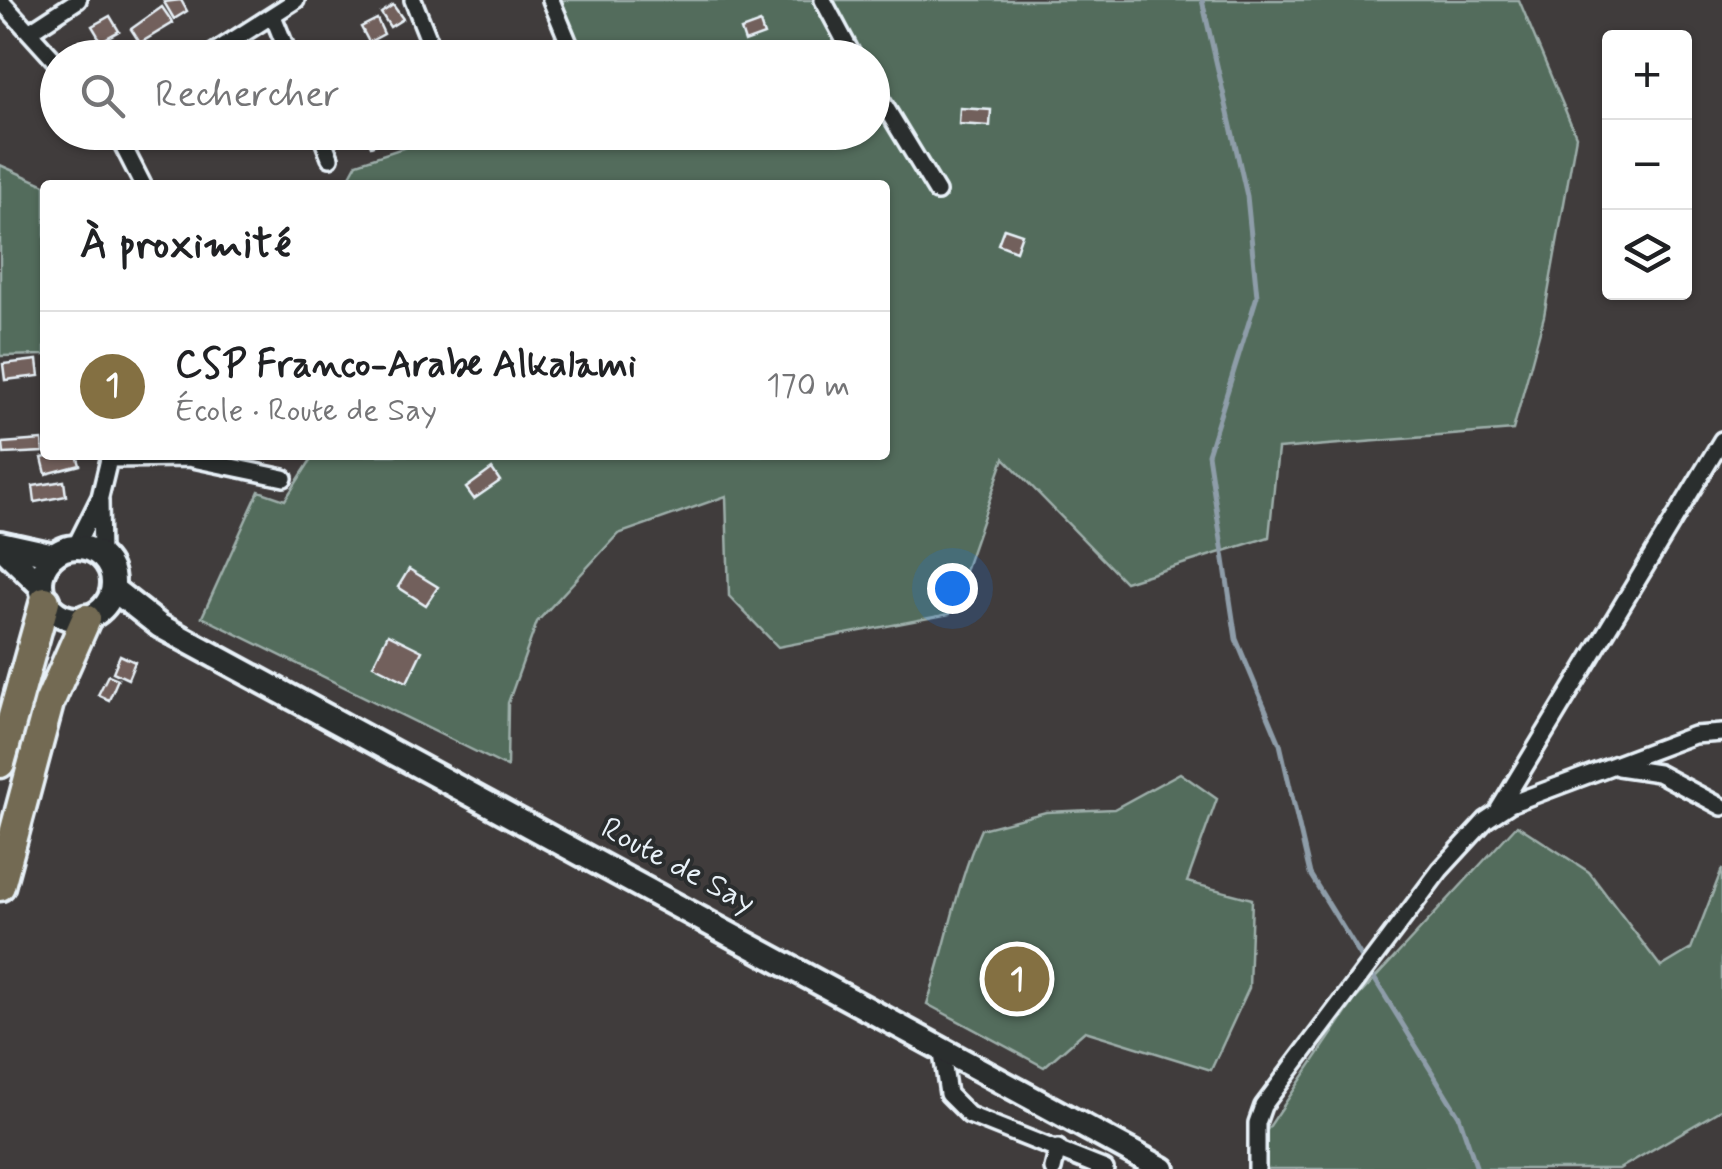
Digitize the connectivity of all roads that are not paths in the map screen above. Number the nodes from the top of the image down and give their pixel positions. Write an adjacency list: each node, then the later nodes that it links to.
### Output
1 (0, 0): 8 (street)
2 (413, 0): 11 (street)
3 (551, 0): 12 (street)
4 (824, 0): 13 (street)
5 (74, 1): 8 (street)
6 (292, 1): 7 (street)
7 (273, 16): 9 (street); 10 (street)
8 (29, 32): 14 (street)
9 (234, 40)
10 (283, 40)
11 (429, 40)
12 (568, 40)
13 (845, 40)
14 (40, 44)
15 (890, 115): 20 (street)
16 (125, 150): 19 (street)
17 (327, 150): 18 (street)
18 (330, 158)
19 (140, 180)
20 (937, 192)
21 (1722, 440): 37 (street)
22 (109, 460): 25 (street)
23 (198, 460): 24 (street)
24 (284, 478)
25 (100, 497): 27 (street); 28 (street)
26 (0, 544): 27 (main road); 30 (main road)
27 (65, 551): 28 (main road); 30 (main road)
28 (101, 556): 29 (main road)
29 (113, 589): 31 (main road); 32 (main road, Route de Say)
30 (43, 594): 31 (main road); 34 (highway)
31 (91, 617): 32 (main road, Route de Say); 38 (highway)
32 (160, 626): 39 (main road, Route de Say)
33 (1722, 733): 35 (street)
34 (0, 763)
35 (1614, 766): 36 (street); 37 (street)
36 (1722, 807)
37 (1497, 812): 44 (street)
38 (0, 886)
39 (941, 1046): 40 (street); 43 (main road, Route de Say)
40 (1058, 1148): 41 (street); 42 (street)
41 (1054, 1169)
42 (1105, 1169)
43 (1163, 1169)
44 (1257, 1169)

